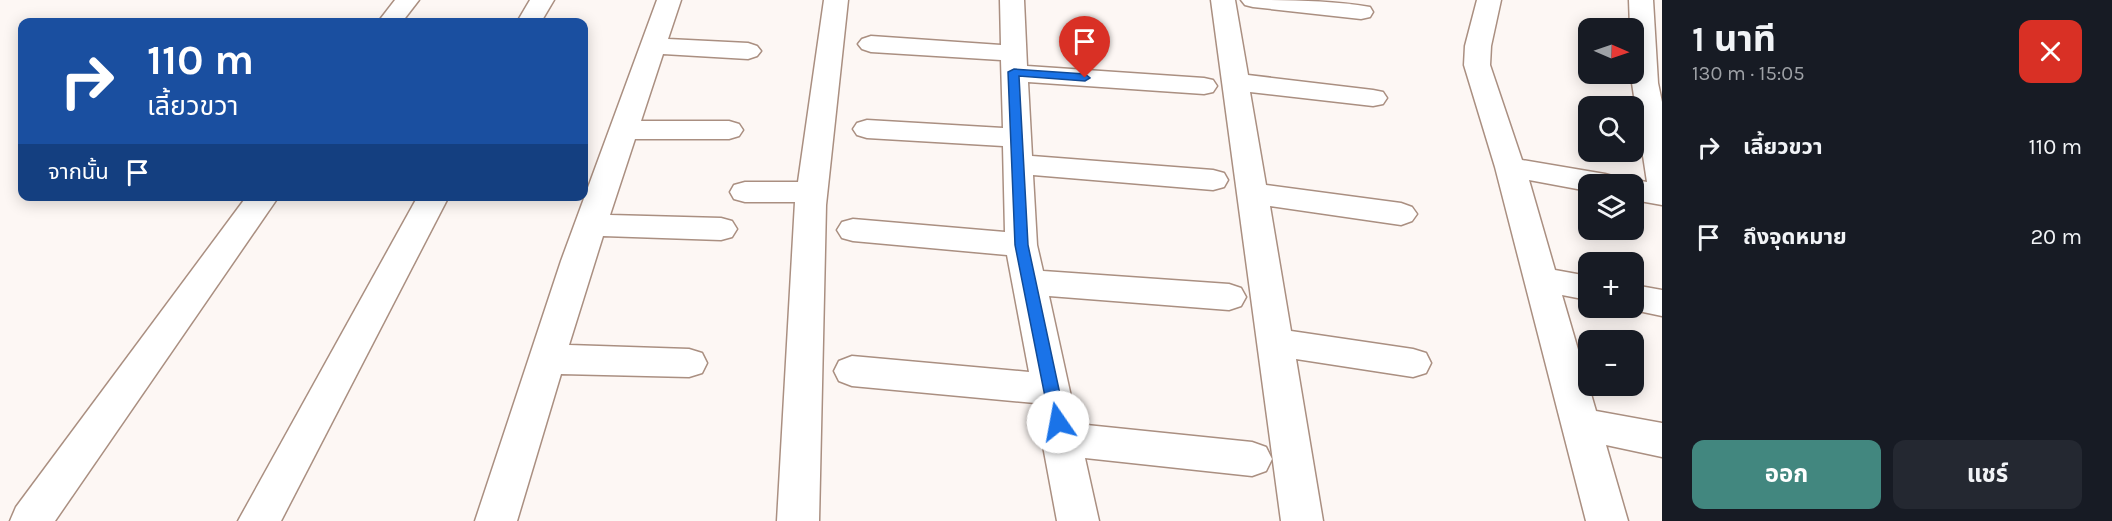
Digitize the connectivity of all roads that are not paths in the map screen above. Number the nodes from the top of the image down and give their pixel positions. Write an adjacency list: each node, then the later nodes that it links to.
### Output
1 (407, 0): 11 (street)
2 (542, 0): 12 (street)
3 (669, 0): 14 (street)
4 (836, 0): 28 (street)
5 (1012, 0): 16 (street)
6 (1224, 0): 17 (street)
7 (1253, 0): 10 (street)
8 (1489, 0): 23 (street)
9 (1641, 0): 26 (street)
10 (1361, 12)
11 (393, 18)
12 (531, 18)
13 (871, 44): 16 (street)
14 (653, 46): 15 (street); 20 (street)
15 (748, 51)
16 (1013, 63): 17 (street); 22 (street)
17 (1220, 84): 18 (street); 30 (street)
18 (1373, 98)
19 (867, 129): 22 (street)
20 (624, 130): 21 (street); 35 (street)
21 (729, 130)
22 (1017, 151): 25 (street); 38 (street)
23 (1510, 167): 24 (street); 39 (street)
24 (1578, 179)
25 (1213, 180)
26 (1662, 182)
27 (745, 192): 28 (street)
28 (812, 192): 58 (street)
29 (1644, 192): 31 (street)
30 (1252, 193): 34 (street); 45 (street)
31 (1662, 195)
32 (260, 201): 55 (street)
33 (431, 201): 56 (street)
34 (1401, 214)
35 (591, 225): 36 (street); 46 (street)
36 (721, 230)
37 (853, 230): 38 (street)
38 (1021, 245): 40 (street)
39 (1540, 279): 41 (street); 51 (street)
40 (1029, 282): 42 (street); 50 (street)
41 (1578, 286)
42 (1229, 297)
43 (1644, 299): 44 (street)
44 (1662, 303)
45 (1275, 342): 48 (street); 60 (street)
46 (548, 359): 47 (street); 57 (street)
47 (689, 363)
48 (1413, 363)
49 (852, 371): 50 (street)
50 (1051, 389): 52 (street)
51 (1581, 424): 53 (street); 61 (street)
52 (1061, 439): 54 (street); 59 (street)
53 (1662, 440)
54 (1252, 459)
55 (31, 521)
56 (259, 521)
57 (496, 521)
58 (798, 521)
59 (1078, 521)
60 (1302, 521)
61 (1607, 521)

